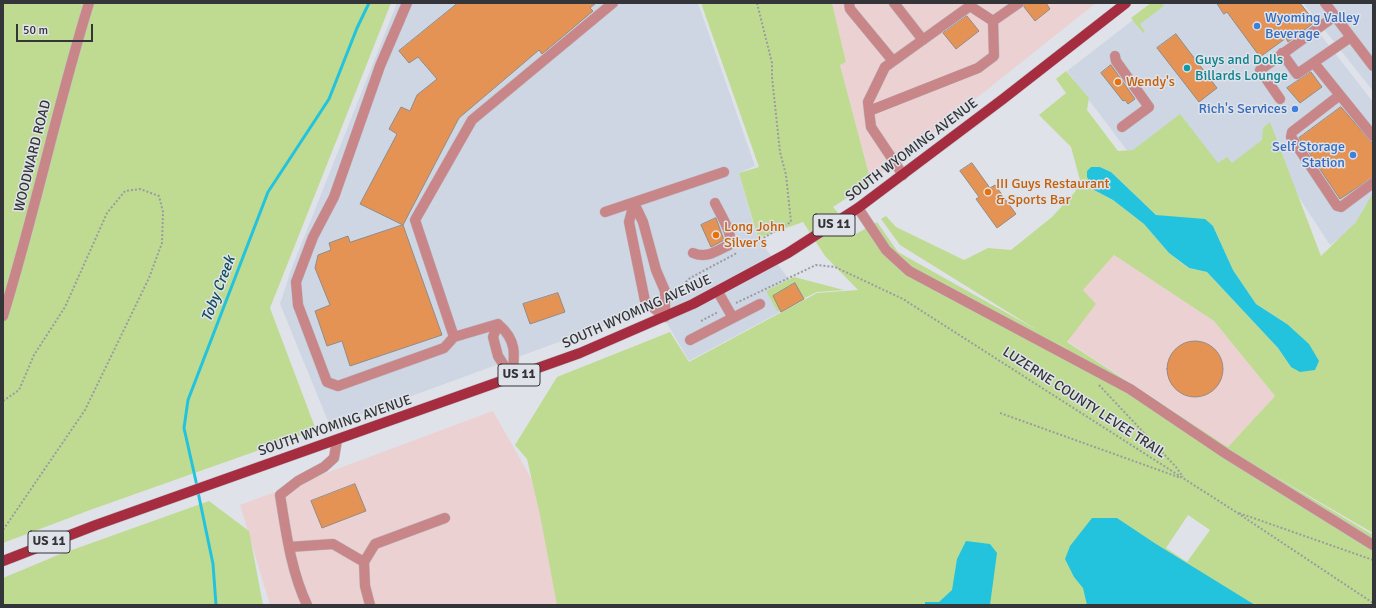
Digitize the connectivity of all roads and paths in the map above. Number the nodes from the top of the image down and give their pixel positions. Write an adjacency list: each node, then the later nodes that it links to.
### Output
1 (89, 3): 38 (street, WOODWARD ROAD)
2 (407, 3): 42 (street)
3 (613, 3): 42 (street)
4 (757, 3): 31 (path)
5 (849, 3): 16 (street)
6 (894, 3): 13 (street)
7 (1019, 3): 11 (street)
8 (1326, 3): 10 (street)
9 (1122, 4): 25 (main road, SOUTH WYOMING AVENUE / US 11)
10 (1335, 16): 12 (street); 14 (street)
11 (993, 22): 13 (street); 21 (street)
12 (1351, 37): 17 (street); 18 (street)
13 (923, 40): 16 (street)
14 (1282, 53): 17 (street); 20 (street)
15 (1115, 56): 22 (street)
16 (892, 61): 21 (street)
17 (1314, 63): 19 (street)
18 (1373, 66)
19 (1340, 96): 23 (street); 26 (street)
20 (1280, 99)
21 (869, 111): 25 (street)
22 (1122, 127)
23 (1373, 136)
24 (724, 172): 27 (street)
25 (903, 175): 29 (main road, SOUTH WYOMING AVENUE / US 11)
26 (1373, 183)
27 (634, 203): 30 (street); 39 (street); 39 (street)
28 (715, 203): 32 (street)
29 (858, 208): 36 (main road, SOUTH WYOMING AVENUE / US 11); 53 (street)
30 (605, 212)
31 (758, 241)
32 (693, 253)
33 (738, 253): 35 (path)
34 (773, 285): 49 (path, LUZERNE COUNTY LEVEE TRAIL)
35 (685, 286)
36 (718, 292): 39 (main road, SOUTH WYOMING AVENUE / US 11); 40 (street)
37 (760, 304): 40 (street)
38 (3, 316)
39 (665, 317): 44 (main road, SOUTH WYOMING AVENUE / US 11)
40 (733, 318): 43 (street)
41 (498, 324): 42 (street); 44 (street); 44 (street)
42 (454, 337)
43 (690, 340)
44 (512, 378): 48 (main road, SOUTH WYOMING AVENUE / US 11)
45 (1096, 383): 49 (path)
46 (3, 401): 52 (path)
47 (1000, 412): 49 (path)
48 (337, 440): 54 (street); 56 (main road, SOUTH WYOMING AVENUE / US 11)
49 (1185, 479): 50 (path, LUZERNE COUNTY LEVEE TRAIL)
50 (1236, 512): 55 (path); 58 (path, LUZERNE COUNTY LEVEE TRAIL)
51 (445, 518): 57 (street)
52 (3, 530)
53 (1373, 545)
54 (289, 546): 57 (street); 59 (street)
55 (1373, 560)
56 (3, 561)
57 (364, 562): 60 (street)
58 (1373, 603)
59 (307, 605)
60 (370, 605)

